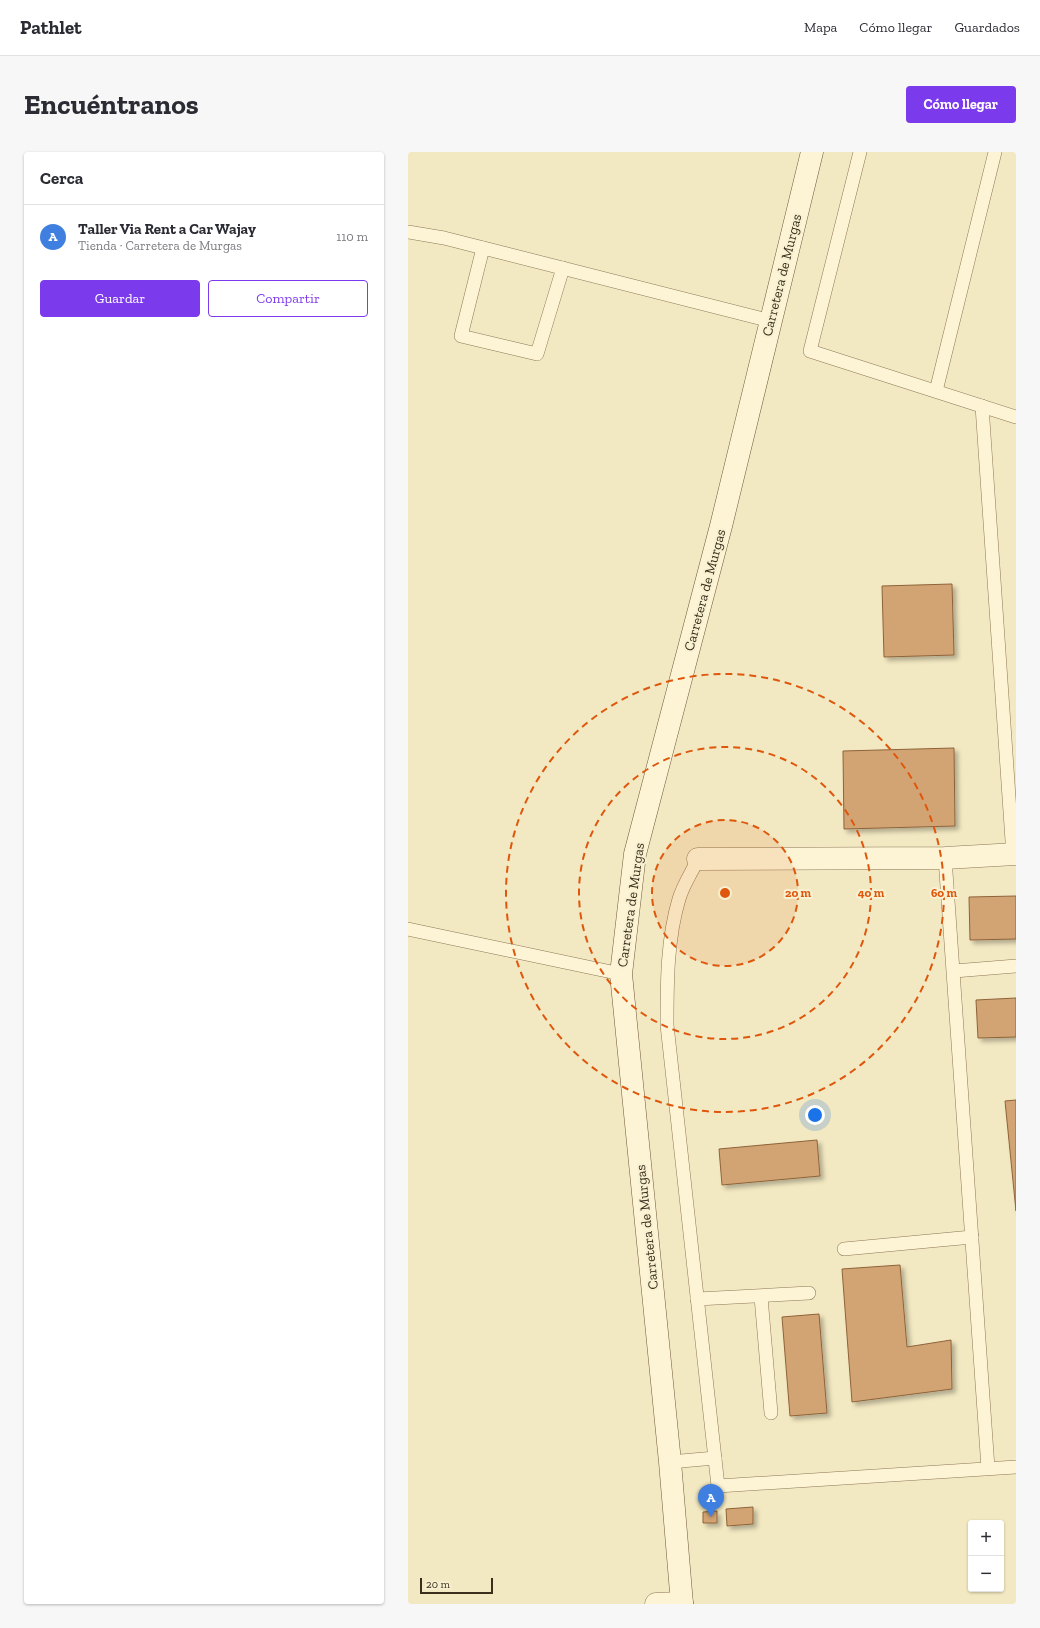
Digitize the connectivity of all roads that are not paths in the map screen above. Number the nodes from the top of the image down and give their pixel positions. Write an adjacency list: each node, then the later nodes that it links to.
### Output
1 (812, 152): 7 (street, Carretera de Murgas)
2 (860, 152): 8 (lane)
3 (995, 152): 8 (lane)
4 (408, 232): 5 (lane)
5 (483, 248): 6 (lane); 6 (lane)
6 (563, 268): 7 (lane)
7 (771, 321): 17 (street, Carretera de Murgas)
8 (936, 391): 9 (lane)
9 (982, 406): 10 (lane); 11 (lane)
10 (1016, 417)
11 (1015, 855): 12 (street)
12 (945, 858): 13 (street); 16 (lane)
13 (698, 859): 22 (lane)
14 (408, 928): 17 (lane)
15 (1016, 966): 16 (lane)
16 (954, 971): 18 (lane)
17 (621, 974): 25 (street, Carretera de Murgas)
18 (972, 1237): 19 (lane); 27 (lane)
19 (844, 1249)
20 (809, 1293): 21 (lane)
21 (761, 1297): 22 (lane); 23 (lane)
22 (697, 1299): 24 (lane)
23 (771, 1413)
24 (715, 1458): 25 (lane); 27 (lane)
25 (670, 1462): 29 (street, Carretera de Murgas)
26 (1016, 1467): 27 (lane)
27 (988, 1468)
28 (656, 1604): 29 (street)
29 (682, 1604)

